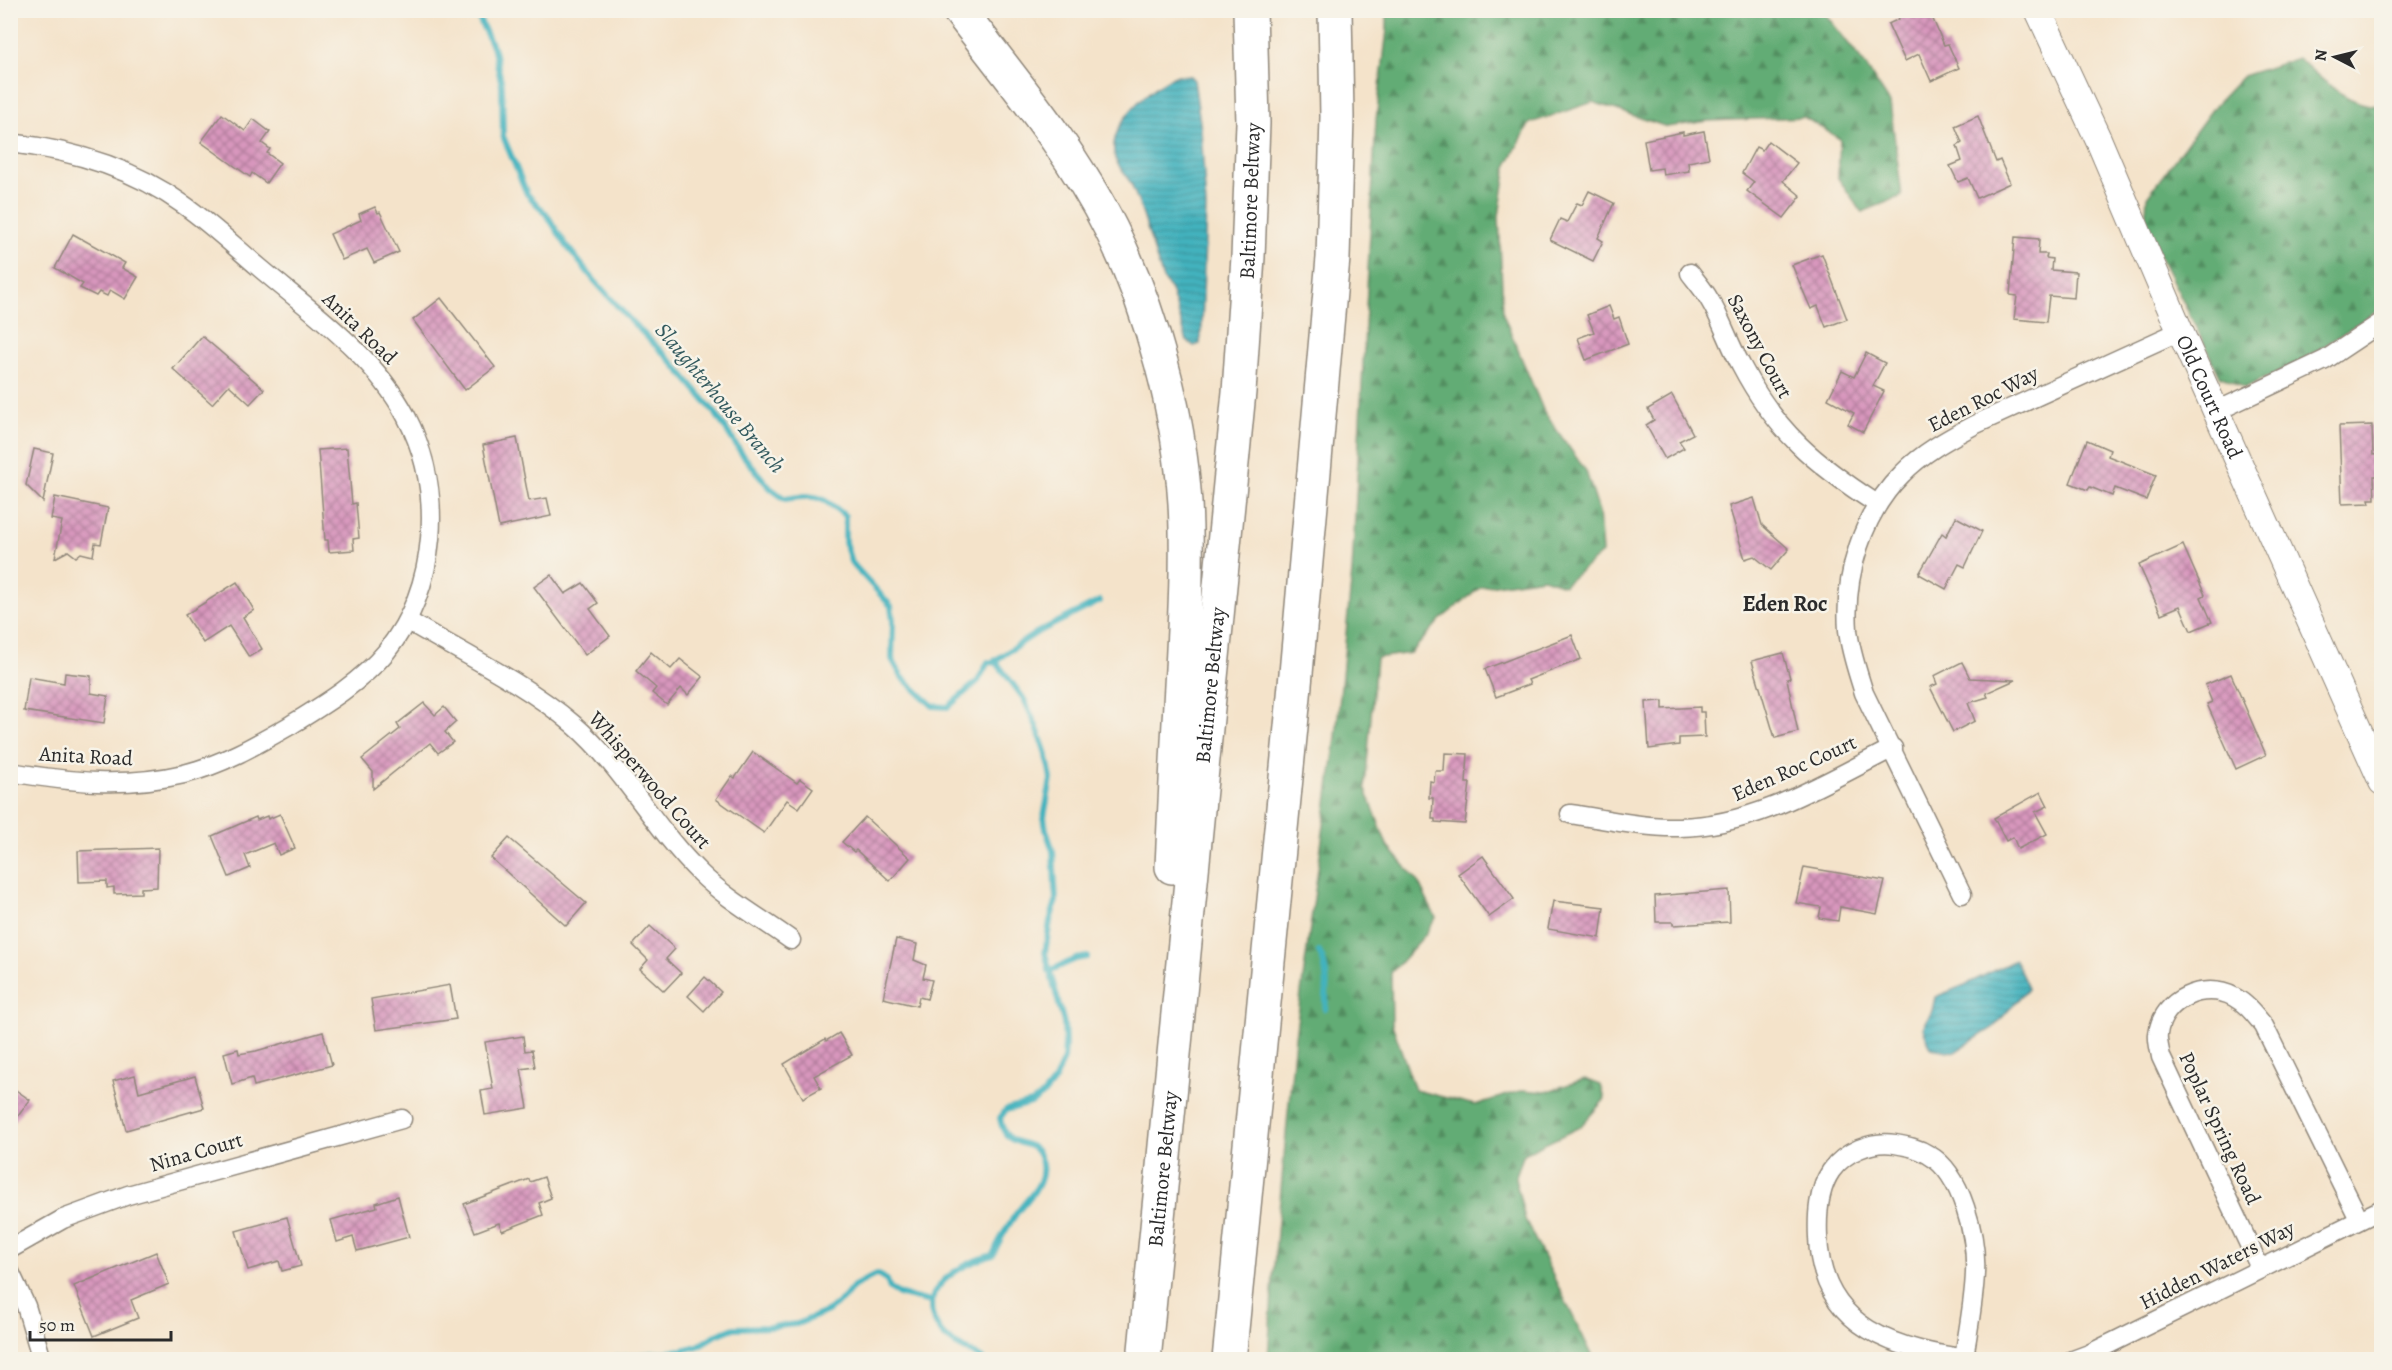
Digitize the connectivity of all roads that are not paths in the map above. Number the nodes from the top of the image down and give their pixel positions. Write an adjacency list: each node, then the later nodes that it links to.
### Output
1 (959, 10): 21 (highway)
2 (1250, 10): 21 (highway, Baltimore Beltway)
3 (1335, 10): 27 (highway)
4 (2038, 10): 8 (main road, Old Court Road)
5 (10, 143): 11 (street, Anita Road)
6 (1690, 273): 10 (street, Saxony Court)
7 (2382, 322): 9 (street)
8 (2180, 331): 9 (main road, Old Court Road); 10 (street, Eden Roc Way)
9 (2217, 411): 14 (main road, Old Court Road)
10 (1877, 504): 12 (street, Eden Roc Way)
11 (408, 621): 13 (street, Anita Road); 17 (street, Whisperwood Court)
12 (1893, 748): 15 (street, Eden Roc Court); 16 (street, Eden Roc Way)
13 (10, 772)
14 (2382, 782)
15 (1570, 814)
16 (1962, 894)
17 (791, 940)
18 (402, 1119): 22 (street, Nina Court)
19 (2382, 1209): 20 (street, Hidden Waters Way)
20 (2359, 1220): 23 (street, Hidden Waters Way); 23 (street, Poplar Spring Road)
21 (1155, 1247): 26 (highway, Baltimore Beltway)
22 (10, 1249)
23 (2260, 1268): 29 (street, Hidden Waters Way)
24 (10, 1272): 25 (street)
25 (42, 1359)
26 (1144, 1359)
27 (1229, 1359)
28 (1970, 1359): 28 (street)
29 (2073, 1359)

